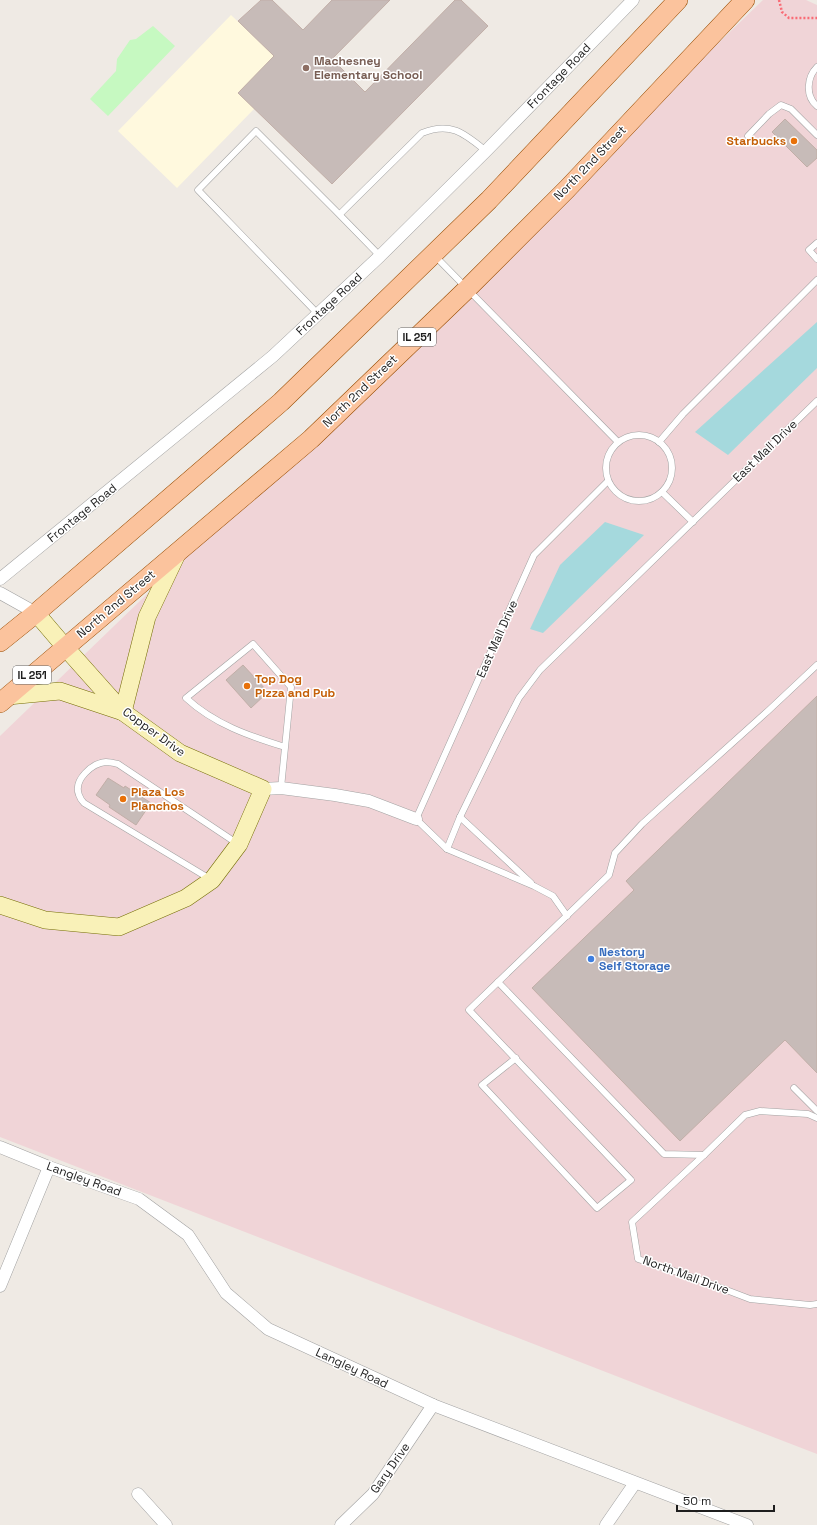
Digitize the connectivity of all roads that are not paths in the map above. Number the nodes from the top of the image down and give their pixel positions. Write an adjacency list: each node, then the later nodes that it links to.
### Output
1 (632, 0): 8 (street, Frontage Road)
2 (678, 0): 11 (main road)
3 (745, 0): 15 (main road, North 2nd Street / IL 251)
4 (817, 67): 5 (lane)
5 (817, 106)
6 (817, 135): 7 (lane)
7 (748, 136)
8 (486, 151): 9 (lane); 12 (street, Frontage Road)
9 (340, 214): 12 (lane); 16 (lane)
10 (817, 243): 13 (lane)
11 (433, 254): 15 (lane); 26 (main road)
12 (380, 256): 16 (street, Frontage Road)
13 (817, 259)
14 (817, 280): 19 (lane)
15 (467, 289): 18 (lane); 23 (main road, North 2nd Street / IL 251)
16 (318, 314): 24 (street, Frontage Road)
17 (817, 401): 22 (lane, East Mall Drive)
18 (618, 442): 19 (lane); 20 (lane)
19 (660, 442): 21 (lane)
20 (608, 481): 21 (lane); 36 (lane, East Mall Drive)
21 (662, 492): 22 (lane)
22 (693, 522): 35 (lane, East Mall Drive)
23 (179, 550): 28 (main road, North 2nd Street / IL 251); 31 (street)
24 (0, 579)
25 (0, 593): 26 (street, Copper Drive)
26 (36, 613): 27 (main road); 28 (street, Copper Drive)
27 (0, 642)
28 (65, 647): 30 (main road, North 2nd Street / IL 251); 31 (street, Copper Drive)
29 (817, 664): 42 (lane)
30 (4, 700): 31 (street)
31 (123, 712): 34 (street, Copper Drive)
32 (285, 747): 32 (lane); 33 (lane)
33 (281, 788): 34 (street, Copper Drive); 36 (street, Copper Drive)
34 (263, 789): 37 (street)
35 (460, 817): 38 (lane, East Mall Drive); 40 (lane)
36 (416, 819): 38 (lane)
37 (239, 844): 39 (street); 39 (lane)
38 (447, 849): 40 (lane)
39 (212, 880): 41 (street)
40 (534, 886): 42 (lane)
41 (0, 905)
42 (567, 916): 43 (lane)
43 (498, 982): 44 (lane); 49 (lane)
44 (516, 1058): 44 (lane)
45 (794, 1088): 46 (lane)
46 (817, 1111)
47 (817, 1118): 49 (lane)
48 (0, 1147): 50 (street, Langley Road)
49 (704, 1155): 52 (lane, North Mall Drive)
50 (49, 1167): 51 (street); 53 (street, Langley Road)
51 (0, 1286)
52 (817, 1304)
53 (433, 1405): 54 (street, Langley Road); 57 (street, Gary Drive)
54 (635, 1483): 58 (street); 59 (street, Langley Road)
55 (138, 1494): 56 (street)
56 (166, 1525)
57 (341, 1525)
58 (606, 1525)
59 (747, 1525)

